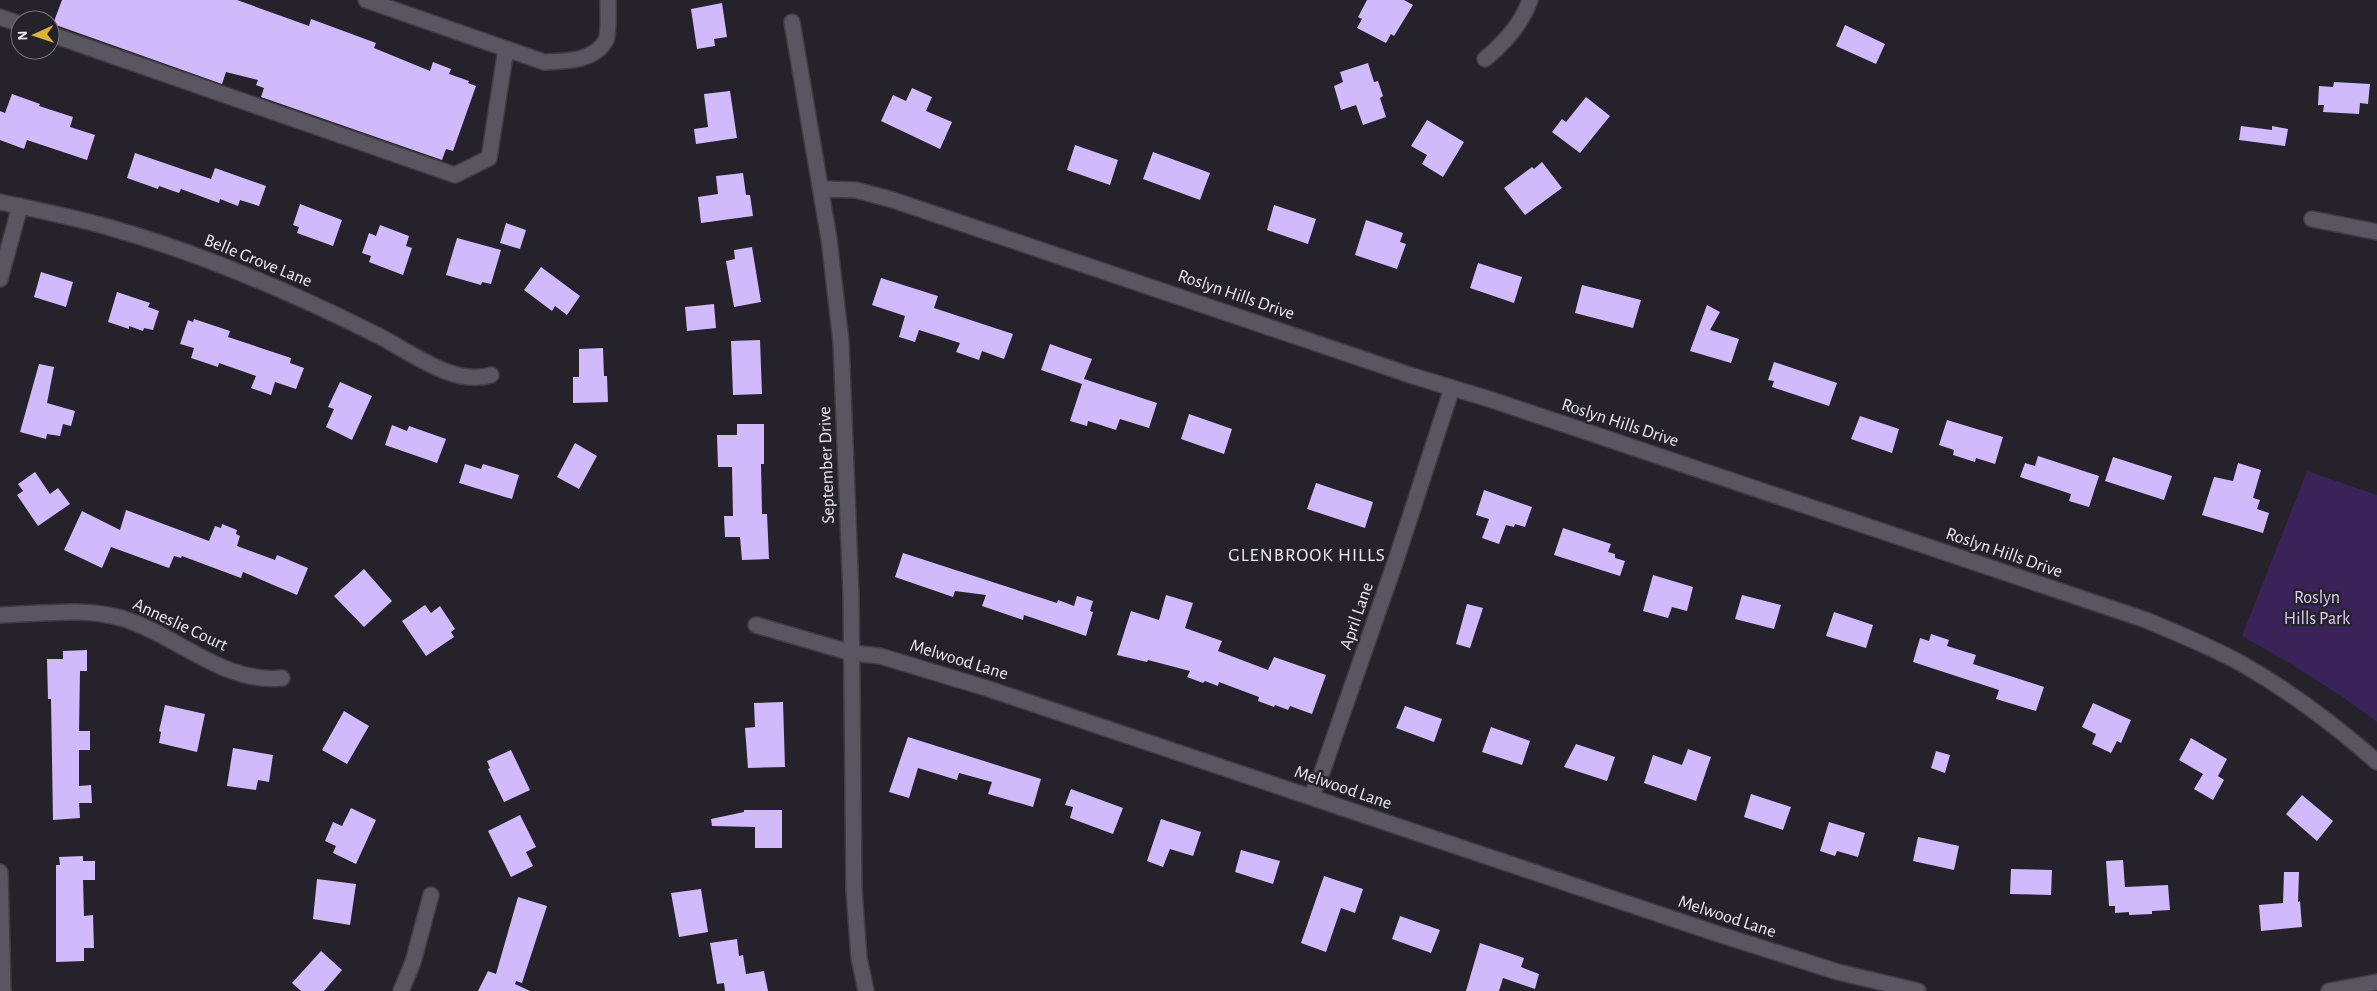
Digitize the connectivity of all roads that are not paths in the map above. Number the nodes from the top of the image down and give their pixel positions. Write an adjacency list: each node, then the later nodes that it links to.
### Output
1 (366, 0): 6 (street)
2 (608, 0): 6 (street)
3 (1530, 0): 7 (street)
4 (792, 22): 8 (street, September Drive)
5 (60, 37): 6 (street)
6 (506, 49)
7 (1486, 59)
8 (821, 189): 15 (street, Roslyn Hills Drive); 18 (street, September Drive)
9 (0, 202): 10 (street, Belle Grove Lane)
10 (20, 206): 13 (street); 14 (street, Belle Grove Lane)
11 (2312, 219): 12 (street)
12 (2377, 232)
13 (0, 279)
14 (491, 375)
15 (1452, 388): 20 (street, Roslyn Hills Drive); 21 (street, April Lane)
16 (0, 615): 19 (street, Anneslie Court)
17 (756, 625): 18 (street, Melwood Lane)
18 (852, 653): 21 (street, Melwood Lane); 27 (street, September Drive)
19 (282, 678)
20 (2377, 762)
21 (1311, 797): 28 (street, Melwood Lane)
22 (0, 872): 25 (street)
23 (431, 894): 26 (street)
24 (2377, 982): 29 (street)
25 (3, 991)
26 (400, 991)
27 (866, 991)
28 (1918, 991)
29 (2329, 991)

